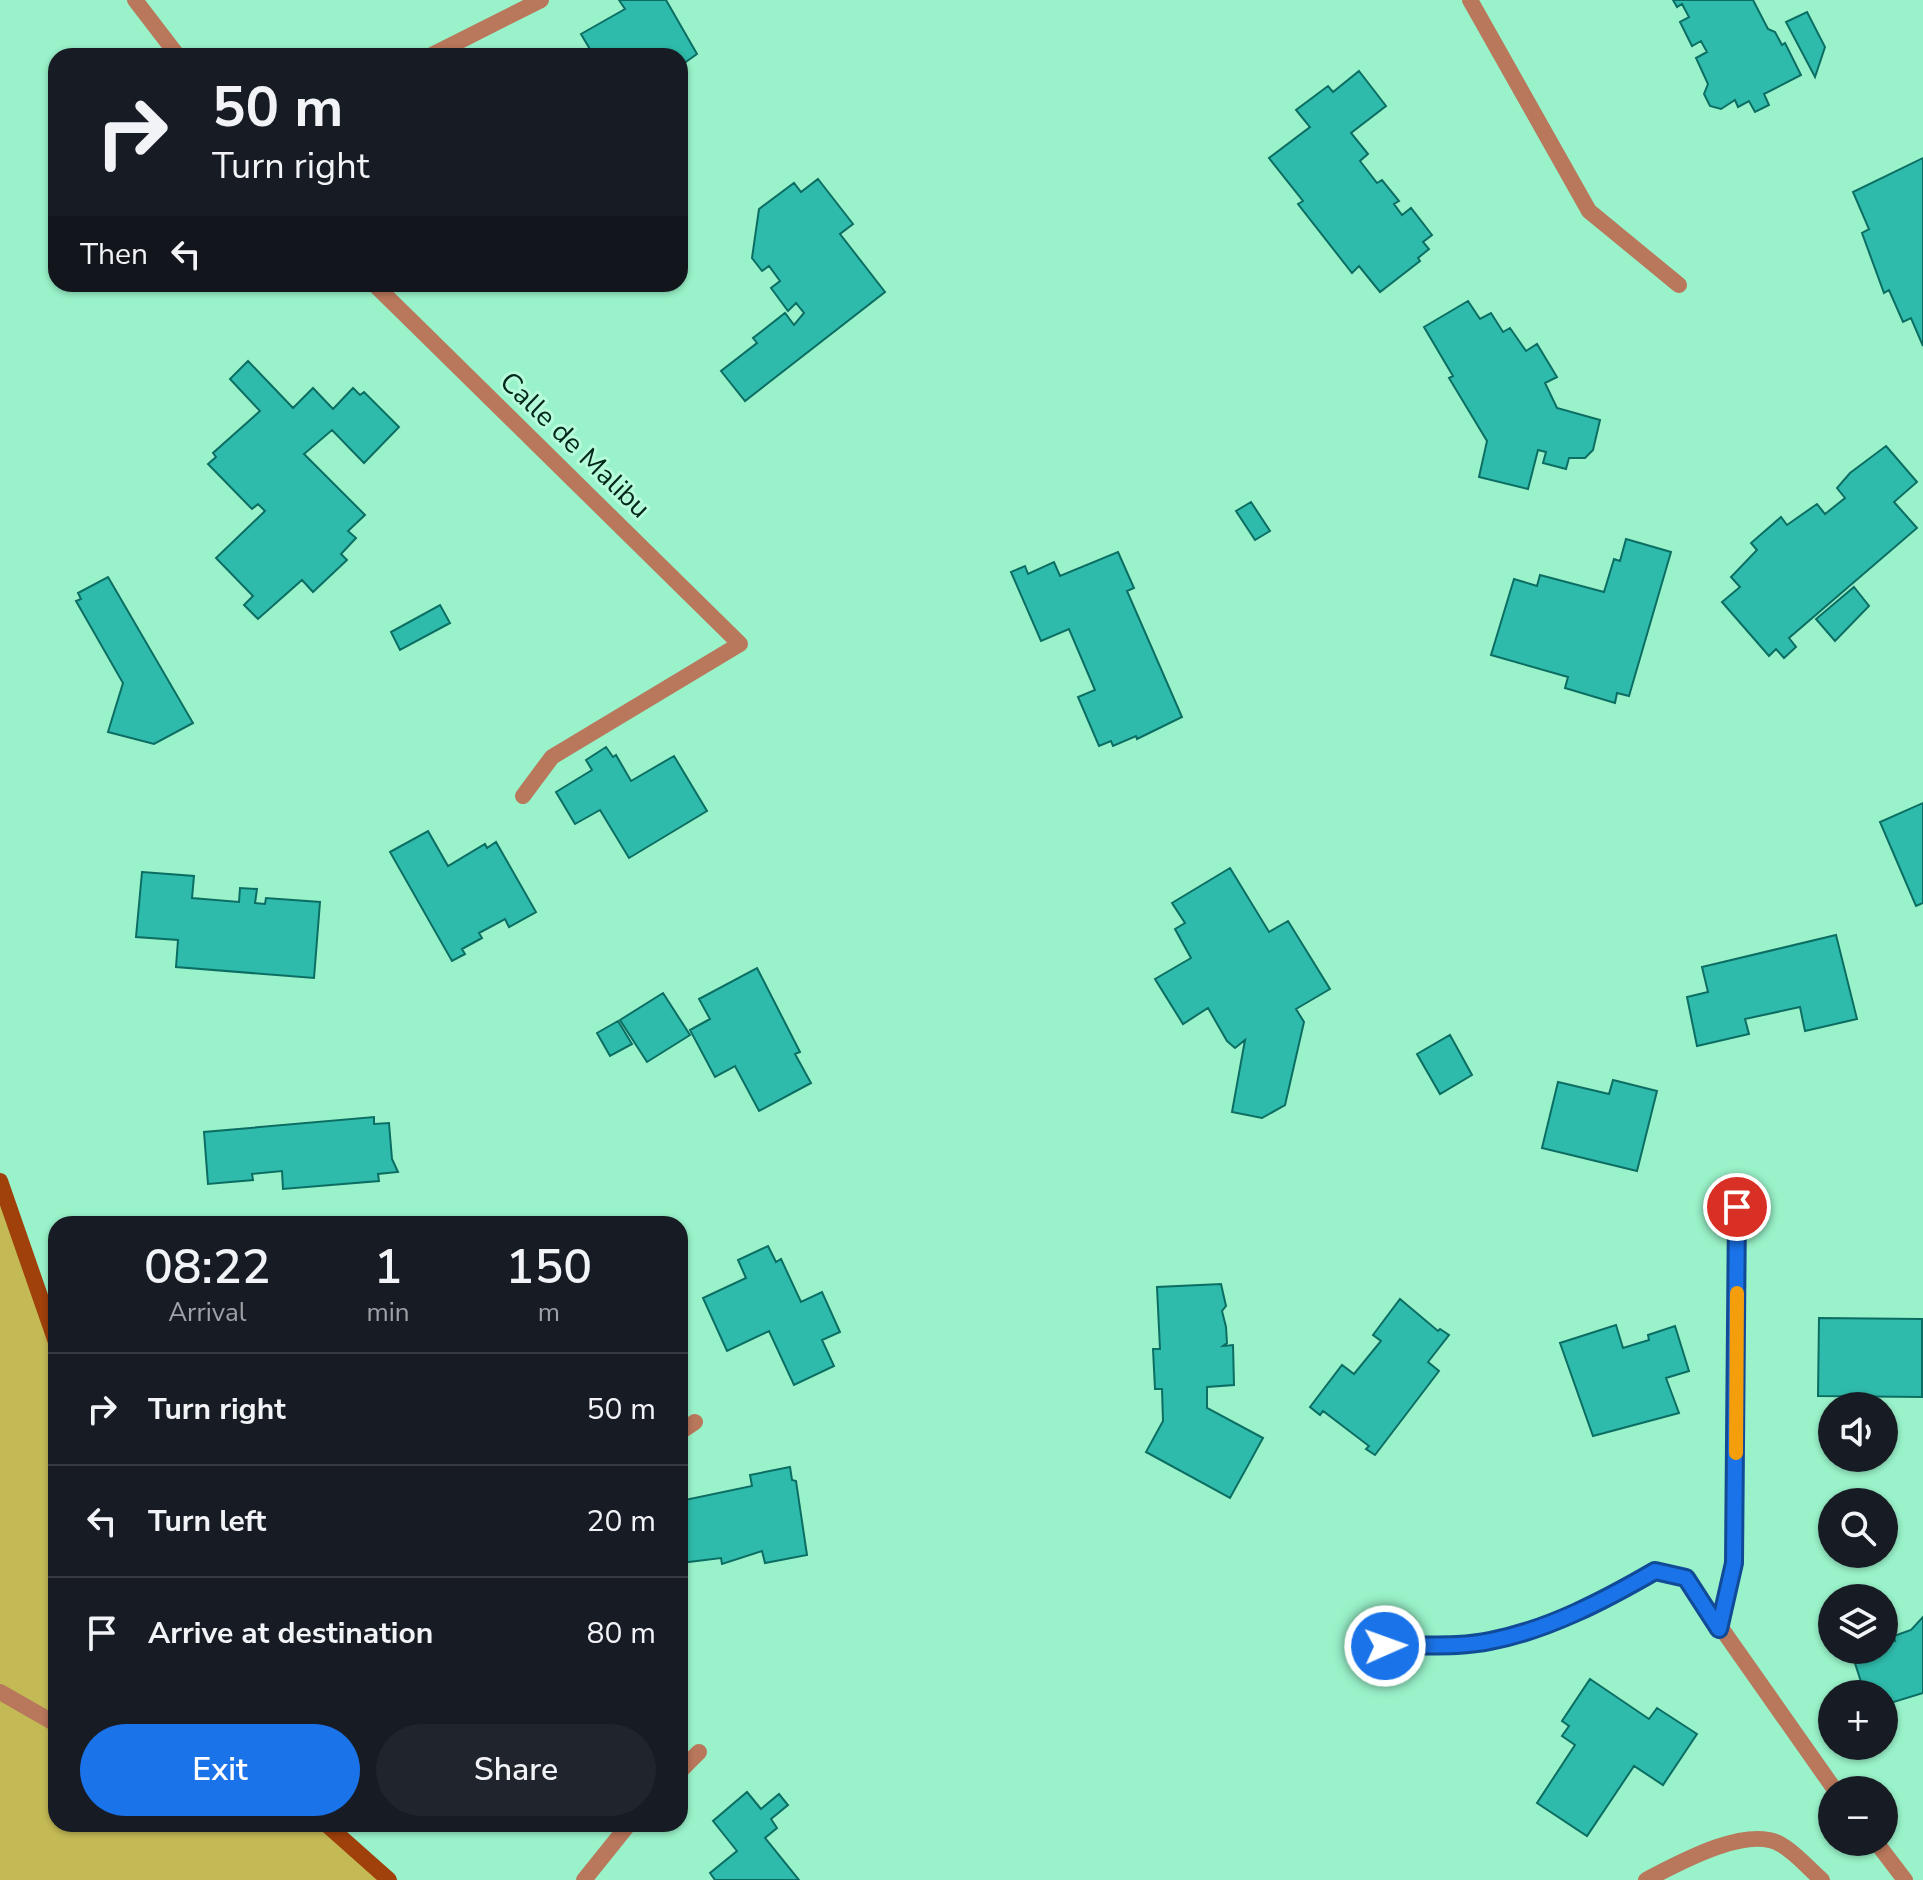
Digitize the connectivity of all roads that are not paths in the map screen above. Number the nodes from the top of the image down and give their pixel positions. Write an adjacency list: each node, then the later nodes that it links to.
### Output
1 (135, 0): 4 (street)
2 (541, 0): 5 (street)
3 (1470, 0): 6 (street)
4 (172, 48)
5 (446, 48)
6 (1679, 285)
7 (382, 292): 8 (street, Calle de Malibu)
8 (523, 796)
9 (0, 1181): 11 (main road)
10 (1737, 1207): 14 (street)
11 (48, 1319)
12 (695, 1422): 13 (street)
13 (688, 1427)
14 (1719, 1629): 15 (street); 20 (street)
15 (1385, 1646)
16 (0, 1692): 17 (street)
17 (48, 1719)
18 (699, 1752): 19 (street)
19 (688, 1763)
20 (1825, 1776)
21 (335, 1832): 24 (main road)
22 (623, 1832): 25 (street)
23 (1887, 1856): 28 (street)
24 (389, 1880)
25 (584, 1880)
26 (1646, 1880): 27 (street)
27 (1822, 1880)
28 (1905, 1880)

